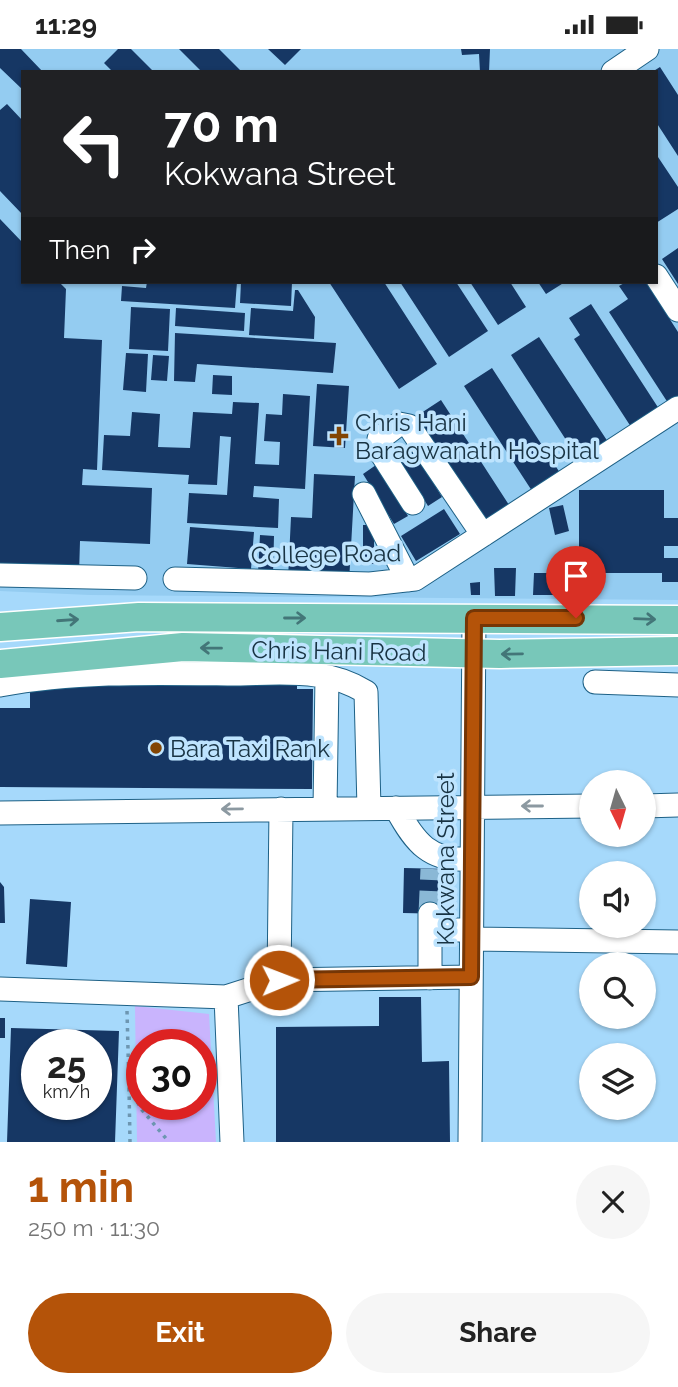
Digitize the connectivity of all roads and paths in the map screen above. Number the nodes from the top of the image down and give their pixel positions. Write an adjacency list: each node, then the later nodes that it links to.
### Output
1 (647, 49): 2 (street)
2 (616, 70)
3 (658, 279): 4 (street)
4 (678, 310)
5 (678, 408): 8 (street, College Road)
6 (364, 494): 12 (street)
7 (414, 503): 8 (street)
8 (484, 535): 12 (street, College Road)
9 (0, 575): 10 (street)
10 (135, 577)
11 (175, 579): 12 (street, College Road)
12 (408, 580)
13 (334, 618): 14 (main road, Chris Hani Road); 16 (main road, Chris Hani Road, one-way to 13); 18 (main road)
14 (474, 618): 15 (main road, Chris Hani Road, one-way to 15); 18 (street, Kokwana Street)
15 (678, 620)
16 (0, 627)
17 (678, 651): 18 (main road, Chris Hani Road, one-way to 18)
18 (474, 654): 19 (main road, Chris Hani Road, one-way to 19); 25 (street, Kokwana Street)
19 (0, 664)
20 (327, 677): 22 (street); 29 (street); 30 (street)
21 (595, 683): 23 (street)
22 (0, 685)
23 (678, 685)
24 (678, 805): 27 (street)
25 (472, 806): 26 (street, one-way to 25); 28 (street); 33 (street, Kokwana Street)
26 (579, 806)
27 (656, 806)
28 (396, 807): 30 (street); 33 (street)
29 (325, 808): 30 (street); 31 (street)
30 (369, 808)
31 (281, 809): 32 (street, one-way to 32); 38 (street)
32 (0, 813)
33 (471, 859): 34 (street, Kokwana Street)
34 (471, 935): 35 (street); 36 (street, Kokwana Street); 37 (street)
35 (678, 942)
36 (471, 977): 37 (street); 48 (street, Kokwana Street)
37 (430, 978): 38 (street)
38 (279, 980): 41 (street)
39 (0, 989): 40 (street)
40 (127, 995): 41 (street); 42 (path)
41 (226, 997): 47 (street)
42 (127, 1029)
43 (129, 1120): 45 (path)
44 (150, 1120): 46 (path)
45 (130, 1142)
46 (169, 1142)
47 (232, 1142)
48 (470, 1142)

